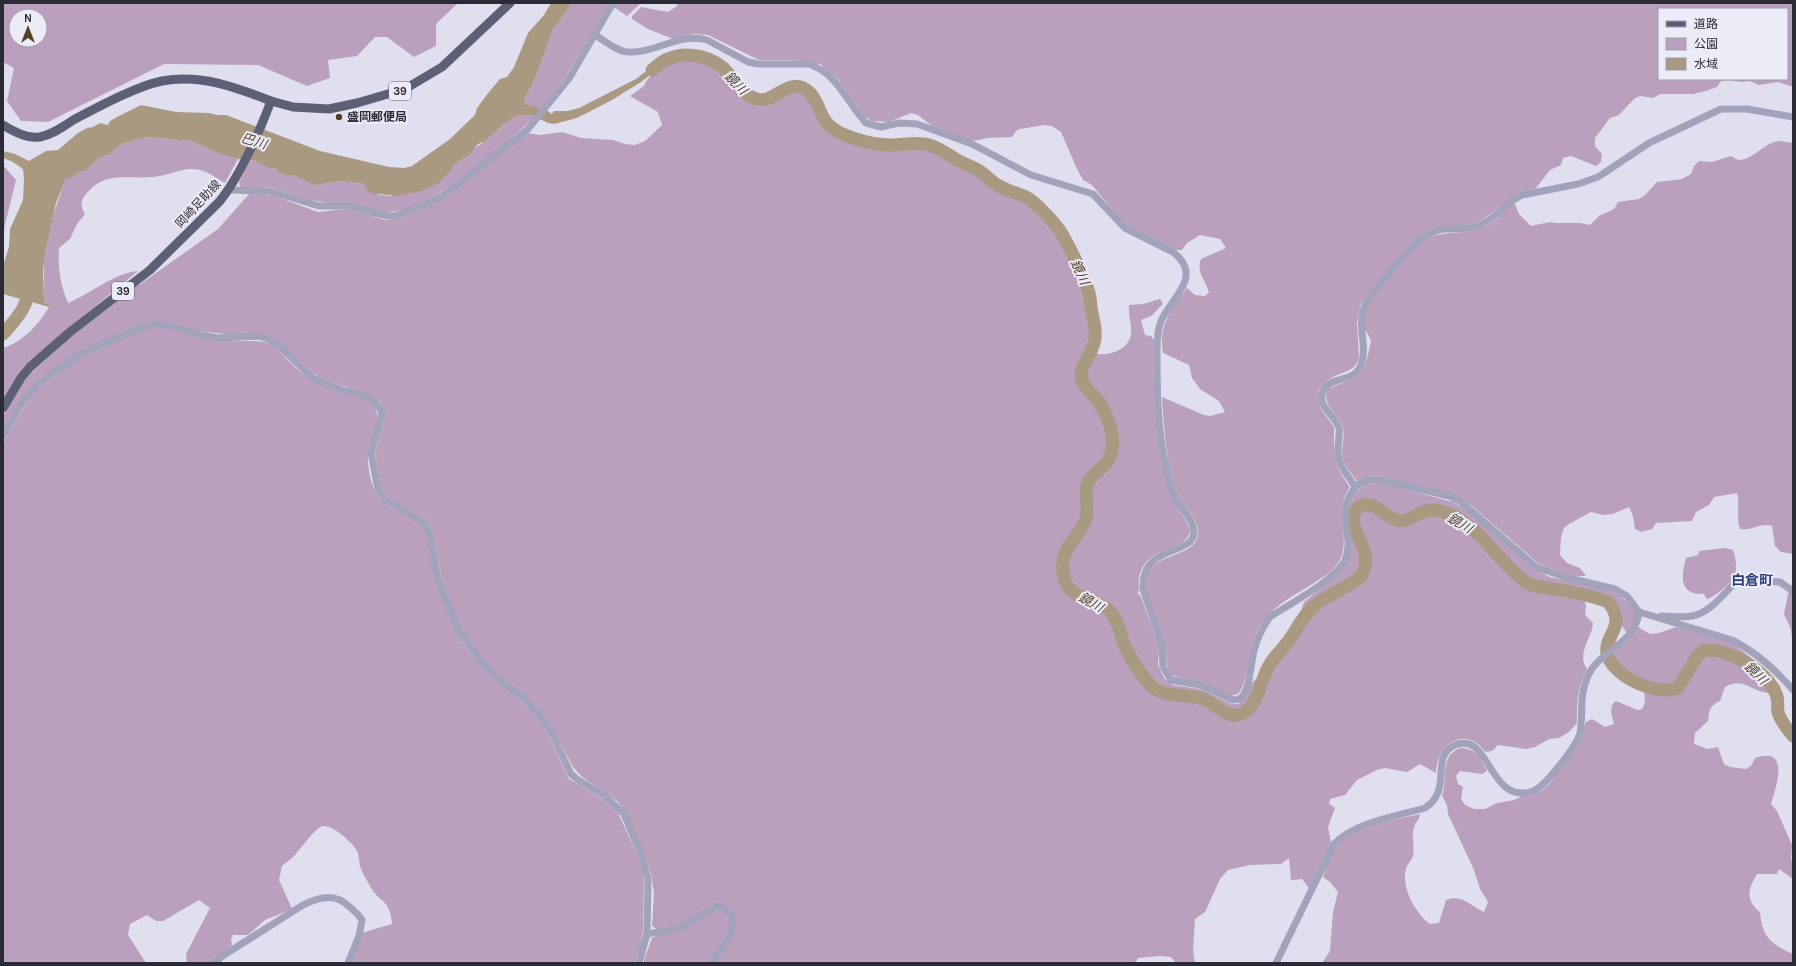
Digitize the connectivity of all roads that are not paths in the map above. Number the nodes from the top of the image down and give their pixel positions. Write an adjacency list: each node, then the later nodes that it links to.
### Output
1 (510, 3): 4 (main road, 39)
2 (613, 3): 3 (street)
3 (595, 35): 7 (street); 10 (street)
4 (271, 100): 6 (main road); 7 (main road, 岡崎足助線 / 39)
5 (1793, 117): 10 (street)
6 (3, 125)
7 (229, 190): 8 (main road, 岡崎足助線 / 39)
8 (3, 408)
9 (3, 436): 14 (street)
10 (1355, 486): 12 (street)
11 (1793, 591): 12 (street)
12 (1639, 612): 13 (street); 20 (street)
13 (1793, 690)
14 (647, 934): 18 (street); 19 (street)
15 (216, 961): 16 (street); 17 (street)
16 (226, 963)
17 (348, 963)
18 (639, 963)
19 (712, 963)
20 (1276, 963)

